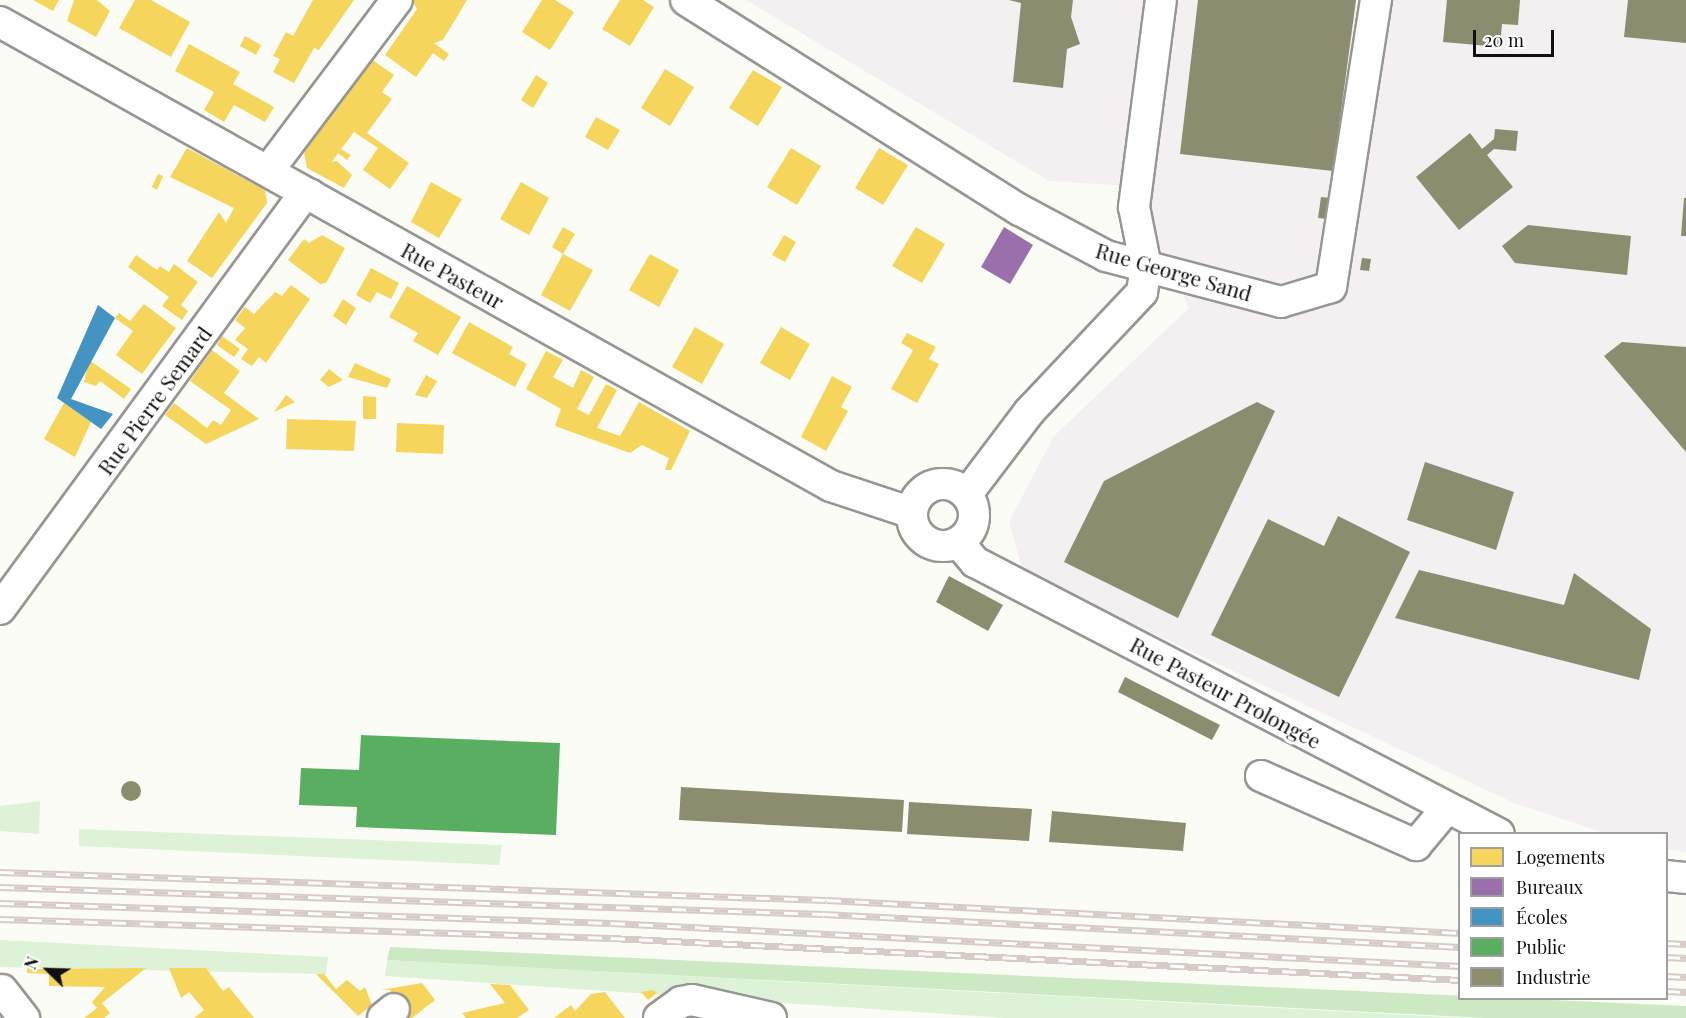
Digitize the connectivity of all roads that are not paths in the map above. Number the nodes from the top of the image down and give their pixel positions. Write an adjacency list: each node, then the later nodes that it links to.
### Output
1 (397, 0): 6 (street)
2 (686, 0): 8 (street, Rue George Sand)
3 (1161, 0): 8 (street)
4 (1376, 0): 8 (street, Rue George Sand)
5 (0, 22): 6 (street, Rue Pasteur)
6 (268, 171): 7 (street, Rue Pasteur)
7 (310, 195): 10 (street, Rue Pasteur); 12 (street, Rue Pierre Semard)
8 (1146, 267): 9 (street)
9 (967, 494): 10 (street); 11 (street)
10 (912, 513): 11 (street)
11 (959, 543): 14 (street, Rue Pasteur Prolongée)
12 (0, 609)
13 (1261, 776): 14 (street)
14 (1447, 808): 15 (street, Rue Pasteur Prolongée)
15 (1495, 832)
16 (1668, 876): 17 (street)
17 (1686, 878)
18 (2, 990): 20 (street)
19 (670, 1010): 21 (street)
20 (24, 1018)
21 (771, 1018)

